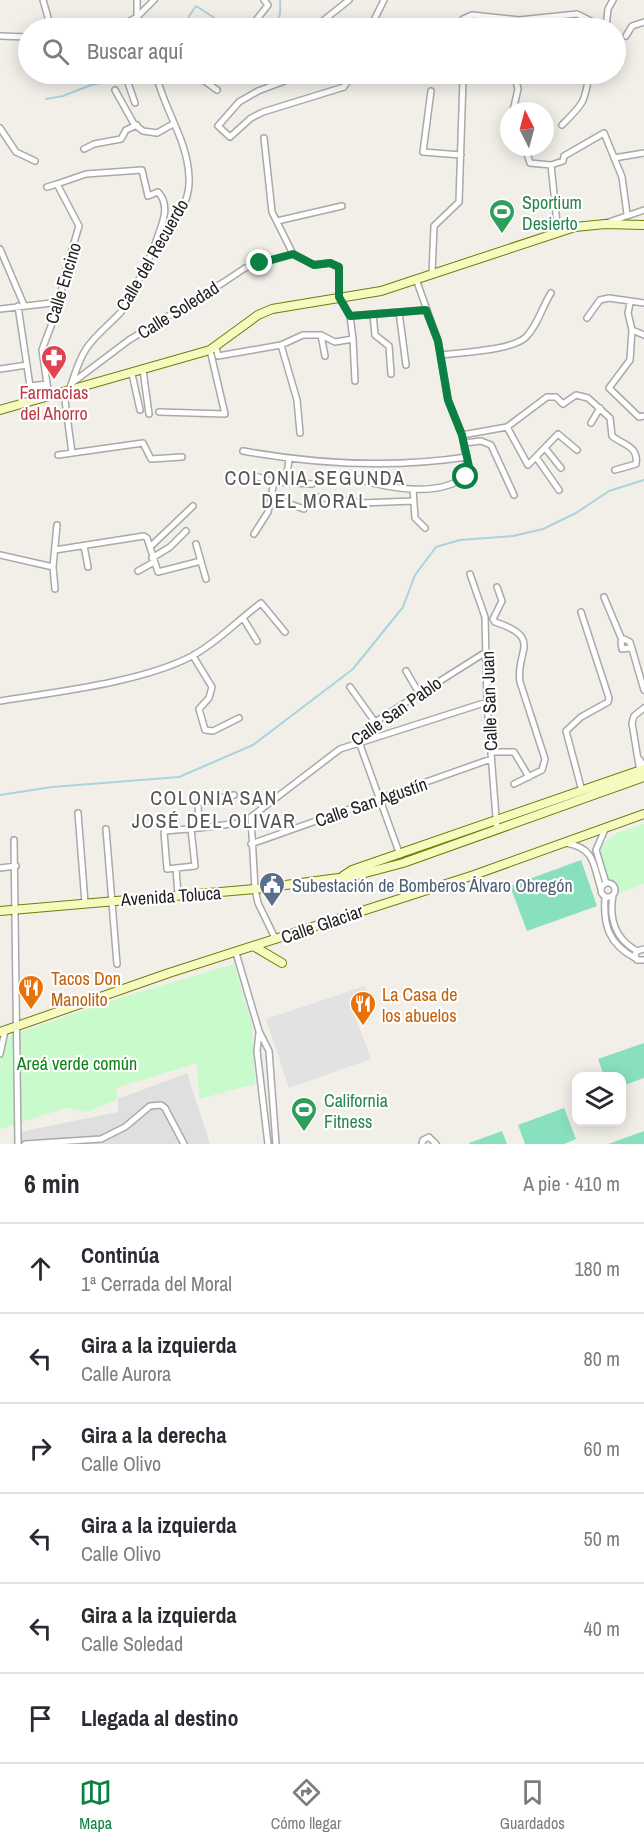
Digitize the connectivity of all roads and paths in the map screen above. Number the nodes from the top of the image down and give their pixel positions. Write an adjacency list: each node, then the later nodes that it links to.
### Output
1 (43, 0): 9 (street)
2 (137, 0): 8 (street)
3 (154, 0): 8 (street)
4 (350, 0): 11 (street)
5 (384, 0): 12 (street)
6 (612, 0): 17 (street)
7 (266, 3): 10 (street)
8 (137, 17)
9 (48, 18)
10 (256, 18)
11 (327, 18)
12 (375, 18)
13 (465, 18): 14 (street)
14 (500, 18)
15 (538, 18): 16 (street)
16 (585, 18)
17 (607, 18)
18 (644, 22): 20 (street)
19 (0, 36): 21 (street)
20 (626, 36)
21 (18, 37)
22 (128, 84): 33 (street)
23 (158, 84): 35 (street, Calle del Recuerdo)
24 (209, 84): 31 (street)
25 (277, 84): 26 (street)
26 (345, 84)
27 (463, 84): 42 (street)
28 (517, 84): 34 (street)
29 (588, 84): 37 (street)
30 (115, 90): 36 (street)
31 (217, 90)
32 (431, 91): 42 (street)
33 (135, 102)
34 (515, 102)
35 (173, 124): 36 (street); 57 (street, Calle del Recuerdo)
36 (137, 125): 40 (street)
37 (562, 125)
38 (0, 128): 45 (street)
39 (264, 138): 52 (street)
40 (84, 149)
41 (644, 153): 44 (street)
42 (461, 155): 59 (street)
43 (528, 156): 46 (street)
44 (614, 158): 46 (street); 51 (street)
45 (35, 161)
46 (551, 165): 55 (street)
47 (57, 184): 48 (street); 57 (street); 63 (street, Calle Encino)
48 (47, 187)
49 (342, 206): 52 (street)
50 (644, 210): 51 (street)
51 (627, 214): 53 (street)
52 (277, 221): 58 (street)
53 (605, 224): 54 (street); 55 (street)
54 (644, 225)
55 (558, 232): 59 (street)
56 (0, 249): 66 (street)
57 (152, 253): 93 (street, Calle del Recuerdo)
58 (293, 254): 62 (street); 93 (street, Calle Soledad)
59 (432, 274): 60 (street)
60 (416, 279): 62 (street); 68 (street)
61 (551, 293): 83 (street)
62 (339, 297): 71 (street); 82 (street)
63 (60, 302): 66 (street); 92 (street, Calle Encino)
64 (630, 303): 65 (street); 72 (street); 73 (street)
65 (644, 303)
66 (21, 306): 67 (street); 85 (street)
67 (0, 309)
68 (426, 310): 69 (street); 83 (street)
69 (399, 312): 70 (street); 86 (street)
70 (373, 314): 71 (street); 90 (street)
71 (350, 316): 77 (street)
72 (587, 318)
73 (632, 330): 76 (street); 100 (street)
74 (312, 335): 75 (street); 79 (street); 80 (street)
75 (321, 335): 78 (street); 81 (street)
76 (643, 335)
77 (353, 339): 78 (street); 91 (street)
78 (335, 342): 81 (street)
79 (315, 343)
80 (281, 345): 82 (street); 103 (street)
81 (323, 346): 84 (street)
82 (213, 349): 88 (street); 98 (street)
83 (441, 355): 104 (street)
84 (325, 356)
85 (27, 365): 87 (street); 92 (street)
86 (406, 365)
87 (0, 369)
88 (143, 370): 89 (street); 99 (street)
89 (132, 374): 93 (street); 97 (street)
90 (391, 374)
91 (355, 381)
92 (47, 384): 94 (street, Calle Encino)
93 (68, 389): 94 (street); 109 (street)
94 (49, 397): 96 (street)
95 (600, 408): 101 (street); 102 (street); 116 (street)
96 (0, 410)
97 (140, 410)
98 (159, 412)
99 (149, 414)
100 (644, 416)
101 (591, 423)
102 (507, 427): 104 (street); 113 (street)
103 (300, 433)
104 (462, 435): 105 (street)
105 (464, 443): 112 (street); 124 (street)
106 (544, 448): 107 (street); 113 (street); 115 (street)
107 (577, 450)
108 (243, 451): 114 (street)
109 (72, 453): 110 (street); 111 (street)
110 (58, 455)
111 (183, 457)
112 (467, 457): 114 (street); 122 (street)
113 (536, 457): 123 (street)
114 (289, 459): 120 (street)
115 (561, 468)
116 (615, 470)
117 (255, 476): 119 (street)
118 (356, 478): 122 (street)
119 (274, 482): 120 (street); 126 (street)
120 (286, 483): 121 (street)
121 (312, 484)
122 (413, 489): 127 (street)
123 (559, 490)
124 (514, 495)
125 (317, 497): 127 (street)
126 (273, 498): 129 (street); 133 (street)
127 (413, 501): 131 (street)
128 (193, 506): 136 (street)
129 (304, 509)
130 (57, 525): 137 (street)
131 (425, 528)
132 (186, 531): 139 (street)
133 (254, 534)
134 (196, 544): 140 (street)
135 (84, 546): 136 (street); 137 (street); 142 (street)
136 (150, 546): 139 (street)
137 (55, 550): 141 (street)
138 (0, 555): 141 (street)
139 (153, 560): 140 (street); 143 (street)
140 (201, 561): 145 (street)
141 (53, 567): 147 (street)
142 (88, 567)
143 (138, 571)
144 (470, 574): 153 (street, Calle San Juan)
145 (206, 579)
146 (497, 587): 168 (street)
147 (55, 589)
148 (604, 597): 157 (street)
149 (581, 612): 170 (street)
150 (243, 618): 151 (street); 152 (street); 154 (street)
151 (285, 632)
152 (257, 640)
153 (486, 652): 158 (street, Calle San Pablo); 160 (street, Calle San Juan)
154 (193, 656): 159 (street); 162 (street)
155 (406, 670): 158 (street)
156 (350, 687): 163 (street)
157 (644, 690)
158 (419, 693): 163 (street, Calle San Pablo)
159 (0, 701)
160 (487, 702): 164 (street); 165 (street, Calle San Juan)
161 (644, 708): 167 (street)
162 (239, 718)
163 (375, 722): 164 (street, Calle San Pablo)
164 (359, 741): 172 (street); 182 (street, Calle San Pablo)
165 (490, 752): 166 (street, Calle San Juan); 168 (street)
166 (491, 759): 172 (street, Calle San Agustín); 177 (street, Calle San Juan)
167 (643, 772): 170 (street, Avenida Toluca); 177 (street, Avenida Toluca)
168 (529, 777): 169 (street)
169 (514, 784)
170 (582, 791): 177 (street, Avenida Toluca)
171 (234, 795): 178 (street)
172 (381, 799): 182 (street, Calle San Agustín); 184 (street)
173 (78, 813): 196 (street)
174 (644, 814): 176 (street, Calle Glaciar)
175 (239, 823): 178 (street)
176 (607, 825): 183 (street, Calle Glaciar); 189 (street)
177 (496, 826): 184 (street, Avenida Toluca); 188 (street, Avenida Toluca)
178 (199, 828): 180 (street)
179 (106, 829): 195 (street)
180 (191, 829): 187 (street); 187 (street)
181 (14, 840): 185 (street)
182 (251, 843): 191 (street, Calle San Pablo)
183 (562, 843): 190 (street); 199 (street, Calle Glaciar)
184 (400, 855): 188 (street, Avenida Toluca)
185 (16, 866): 186 (street); 197 (street)
186 (0, 868)
187 (176, 868): 192 (street)
188 (342, 877): 191 (street, Avenida Toluca)
189 (606, 883): 190 (street); 193 (street)
190 (601, 888): 194 (street)
191 (255, 889): 192 (street, Avenida Toluca); 199 (street, Calle San Pablo)
192 (178, 895): 195 (street, Avenida Toluca)
193 (613, 895): 194 (street); 201 (street)
194 (605, 897): 203 (street)
195 (113, 900): 196 (street, Avenida Toluca); 205 (street)
196 (85, 903): 197 (street, Avenida Toluca)
197 (15, 909): 198 (street, Avenida Toluca); 206 (street)
198 (0, 910)
199 (276, 940): 200 (street, Calle Glaciar)
200 (255, 947): 202 (street, Calle Glaciar); 204 (street)
201 (642, 949): 203 (street)
202 (236, 953): 206 (street, Calle Glaciar); 207 (street)
203 (641, 961)
204 (282, 963)
205 (117, 964)
206 (18, 1026): 208 (street, Calle Glaciar); 213 (street)
207 (259, 1031): 210 (street); 211 (street)
208 (2, 1032): 209 (street)
209 (0, 1054)
210 (272, 1071): 211 (street); 217 (street)
211 (260, 1072): 216 (street)
212 (101, 1142): 214 (street); 215 (street)
213 (18, 1144)
214 (25, 1144)
215 (184, 1144)
216 (268, 1144)
217 (276, 1144)
218 (420, 1144): 219 (street)
219 (436, 1144)

